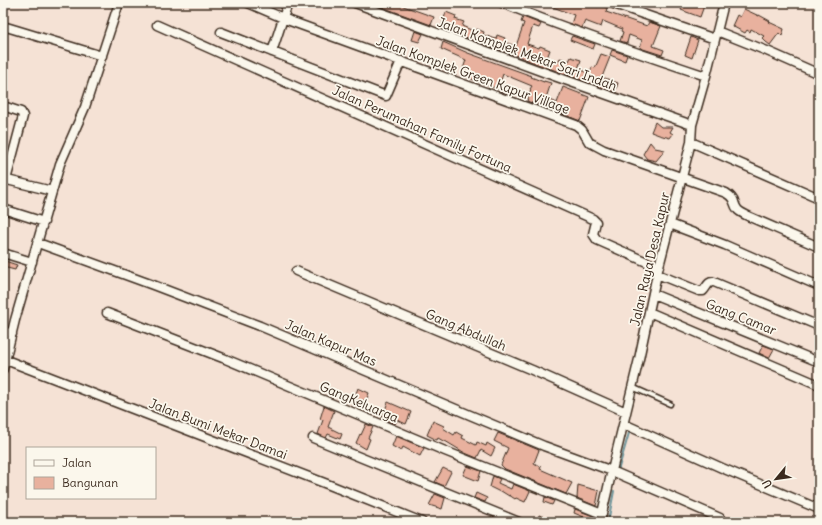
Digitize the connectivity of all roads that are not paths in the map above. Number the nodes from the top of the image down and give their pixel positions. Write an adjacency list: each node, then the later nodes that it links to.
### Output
1 (119, 3): 15 (street)
2 (248, 3): 8 (street, Jalan Komplek Green Kapur Village)
3 (288, 3): 8 (street)
4 (355, 3): 20 (street, Jalan Komplek Mekar Sari Indah)
5 (502, 3): 18 (street)
6 (611, 3): 13 (street)
7 (724, 3): 11 (street, Jalan Raya Desa Kapur)
8 (284, 18): 14 (street); 16 (street, Jalan Komplek Green Kapur Village)
9 (157, 25): 33 (street, Jalan Perumahan Family Fortuna)
10 (3, 26): 15 (street)
11 (717, 31): 13 (street, Jalan Raya Desa Kapur); 17 (street)
12 (222, 32): 14 (street)
13 (715, 39): 18 (street, Jalan Raya Desa Kapur)
14 (272, 52): 16 (street)
15 (102, 56): 24 (street)
16 (401, 61): 22 (street, Jalan Komplek Green Kapur Village)
17 (819, 74)
18 (706, 76): 20 (street, Jalan Raya Desa Kapur)
19 (3, 106): 23 (street)
20 (692, 125): 21 (street, Jalan Raya Desa Kapur)
21 (691, 142): 22 (street, Jalan Raya Desa Kapur); 25 (street)
22 (682, 177): 28 (street, Jalan Raya Desa Kapur); 30 (street, Jalan Komplek Green Kapur Village)
23 (4, 180): 24 (street)
24 (52, 191): 27 (street)
25 (819, 198)
26 (3, 209): 27 (street)
27 (44, 222): 29 (street)
28 (670, 224): 33 (street, Jalan Raya Desa Kapur); 35 (street)
29 (38, 242): 32 (street); 51 (street, Jalan Kapur Mas)
30 (819, 247)
31 (3, 253): 32 (street)
32 (32, 262): 41 (street)
33 (658, 271): 36 (street, Jalan Raya Desa Kapur); 39 (street)
34 (296, 272): 48 (street, Gang Abdullah)
35 (819, 286)
36 (653, 294): 37 (street, Jalan Raya Desa Kapur); 43 (street, Gang Camar)
37 (649, 312): 45 (street); 46 (street, Jalan Raya Desa Kapur)
38 (107, 313): 53 (street, GangKeluarga)
39 (819, 326)
40 (3, 331): 41 (street)
41 (12, 334): 42 (street)
42 (6, 360): 44 (street); 55 (street, Jalan Bumi Mekar Damai)
43 (819, 362)
44 (3, 369)
45 (819, 385)
46 (632, 388): 47 (lane); 48 (street, Jalan Raya Desa Kapur)
47 (670, 404)
48 (626, 412): 49 (street, Jalan Raya Desa Kapur)
49 (624, 424): 51 (street, Jalan Raya Desa Kapur); 52 (street)
50 (313, 438): 56 (street)
51 (612, 471): 53 (street, Jalan Raya Desa Kapur); 54 (street, Jalan Kapur Mas)
52 (819, 509)
53 (601, 518)
54 (720, 518)
55 (422, 522)
56 (519, 522)

